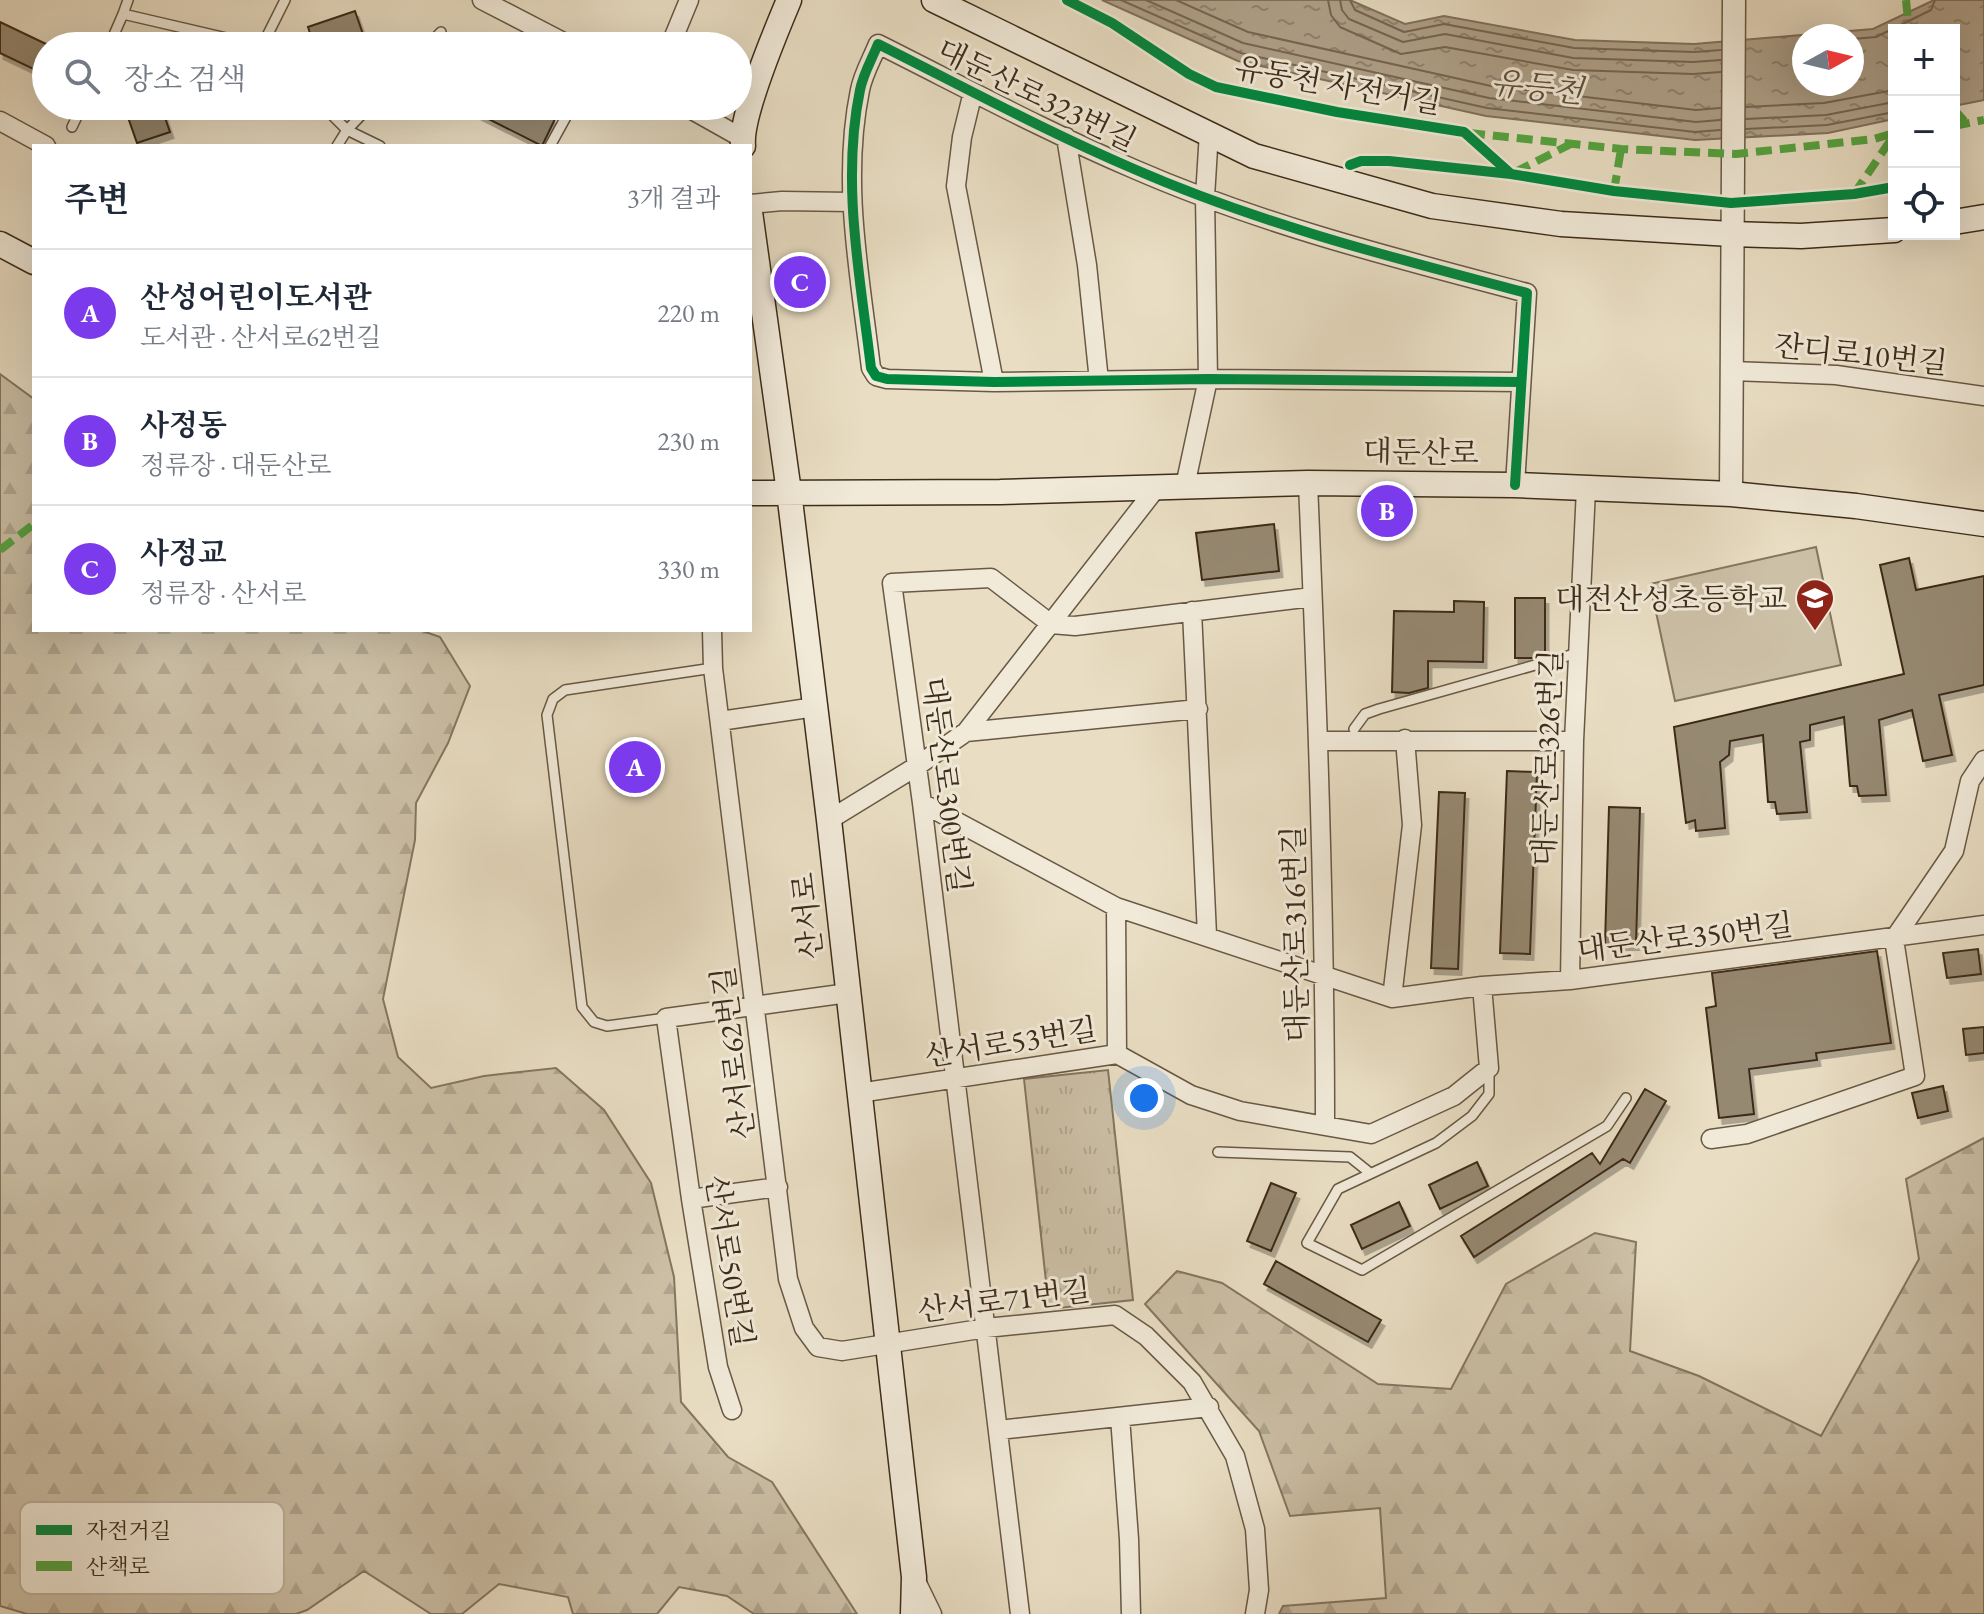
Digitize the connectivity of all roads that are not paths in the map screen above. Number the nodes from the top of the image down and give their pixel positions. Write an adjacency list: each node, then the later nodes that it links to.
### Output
1 (128, 0): 8 (lane)
2 (285, 0): 11 (lane)
3 (482, 0): 12 (street)
4 (689, 0): 13 (street)
5 (789, 0): 15 (main road)
6 (934, 0): 25 (main road)
7 (1734, 0): 38 (street)
8 (123, 14): 9 (lane); 10 (lane)
9 (115, 32)
10 (201, 32)
11 (269, 32)
12 (544, 32)
13 (676, 32)
14 (973, 92): 26 (street, 대둔산로323번길); 33 (street, 대둔산로323번길); 45 (street, 대둔산로323번길)
15 (752, 110)
16 (75, 120): 23 (lane)
17 (337, 120): 24 (lane)
18 (357, 120): 24 (lane)
19 (564, 120): 31 (lane)
20 (708, 120): 27 (street)
21 (749, 120): 27 (main road)
22 (0, 121): 28 (street)
23 (72, 127)
24 (347, 130): 29 (lane); 30 (lane)
25 (1209, 132): 32 (street); 38 (main road)
26 (1066, 137): 32 (street, 대둔산로323번길); 44 (street, 대둔산로323번길)
27 (743, 142)
28 (42, 144)
29 (338, 144)
30 (376, 144)
31 (551, 144)
32 (1205, 197): 43 (street); 46 (street, 대둔산로323번길)
33 (851, 202): 34 (street); 45 (street, 대둔산로323번길)
34 (752, 204)
35 (1984, 217): 36 (main road)
36 (1960, 221)
37 (1888, 230): 38 (main road)
38 (1731, 234): 42 (street)
39 (0, 244): 41 (main road)
40 (752, 252): 53 (main road, 산서로)
41 (32, 261)
42 (1731, 371): 47 (street, 잔디로10번길); 55 (street)
43 (1208, 379): 44 (street, 대둔산로323번길); 46 (street, 대둔산로323번길); 50 (street)
44 (1099, 381): 45 (street, 대둔산로323번길)
45 (994, 382)
46 (1520, 382): 49 (street, 대둔산로323번길)
47 (1984, 396)
48 (1308, 483): 49 (main road, 대둔산로); 50 (main road, 대둔산로); 57 (street, 대둔산로316번길)
49 (1515, 485): 52 (main road, 대둔산로)
50 (1185, 486): 51 (main road, 대둔산로)
51 (1157, 487): 53 (main road, 대둔산로); 59 (street)
52 (1586, 489): 55 (main road, 대둔산로); 61 (street, 대둔산로326번길)
53 (789, 492): 54 (main road, 대둔산로); 63 (main road, 산서로)
54 (752, 493)
55 (1731, 494): 56 (main road, 대둔산로)
56 (1984, 524)
57 (1312, 597): 58 (street); 69 (street, 대둔산로316번길)
58 (1192, 611): 59 (street); 64 (street)
59 (1051, 624): 67 (street); 72 (street, 대둔산로300번길)
60 (712, 632): 62 (street, 산서로62번길)
61 (1578, 653): 66 (lane); 70 (street, 대둔산로326번길)
62 (713, 668): 65 (street, 산서로62번길); 85 (lane)
63 (815, 707): 65 (street); 74 (main road, 산서로)
64 (1198, 709): 67 (street); 77 (street)
65 (720, 721): 84 (street, 산서로62번길)
66 (1354, 729)
67 (966, 732): 72 (street)
68 (1405, 739): 69 (street); 70 (street); 83 (street)
69 (1319, 741): 79 (street, 대둔산로316번길)
70 (1574, 741): 80 (street, 대둔산로326번길)
71 (1984, 760): 78 (street)
72 (917, 766): 73 (street, 대둔산로300번길); 74 (street)
73 (922, 803): 75 (street, 대둔산로350번길); 88 (street, 대둔산로300번길)
74 (829, 820): 82 (main road, 산서로)
75 (1116, 907): 77 (street, 대둔산로350번길); 86 (street)
76 (1984, 925): 78 (street, 대둔산로350번길)
77 (1207, 935): 79 (street, 대둔산로350번길)
78 (1894, 939): 80 (street, 대둔산로350번길); 92 (street)
79 (1325, 975): 83 (street, 대둔산로350번길); 91 (street, 대둔산로316번길)
80 (1570, 980): 81 (street, 대둔산로350번길)
81 (1482, 986): 83 (street, 대둔산로350번길); 87 (street)
82 (848, 993): 84 (street); 89 (main road, 산서로)
83 (1392, 998)
84 (756, 1005): 85 (street); 95 (street, 산서로62번길)
85 (666, 1018): 96 (street, 산서로50번길)
86 (1117, 1054): 88 (street, 산서로53번길); 91 (street, 산서로53번길)
87 (1489, 1068): 91 (street, 산서로53번길); 94 (lane)
88 (955, 1079): 89 (street, 산서로53번길); 97 (street, 대둔산로300번길)
89 (859, 1093): 98 (main road, 산서로)
90 (1626, 1098): 94 (lane)
91 (1325, 1125)
92 (1711, 1139)
93 (1218, 1152): 94 (lane)
94 (1370, 1173)
95 (778, 1187): 96 (street); 98 (street, 산서로62번길)
96 (691, 1199): 100 (street, 산서로50번길)
97 (986, 1328): 98 (street, 산서로71번길); 99 (street, 산서로71번길); 102 (street, 대둔산로300번길)
98 (886, 1344): 103 (main road, 산서로)
99 (1209, 1407): 101 (street); 108 (street, 산서로71번길)
100 (732, 1410)
101 (1120, 1417): 102 (street); 107 (street)
102 (999, 1430): 106 (street, 대둔산로300번길)
103 (914, 1577): 104 (main road, 산서로); 105 (street)
104 (913, 1614)
105 (932, 1614)
106 (1020, 1614)
107 (1131, 1614)
108 (1255, 1614)

